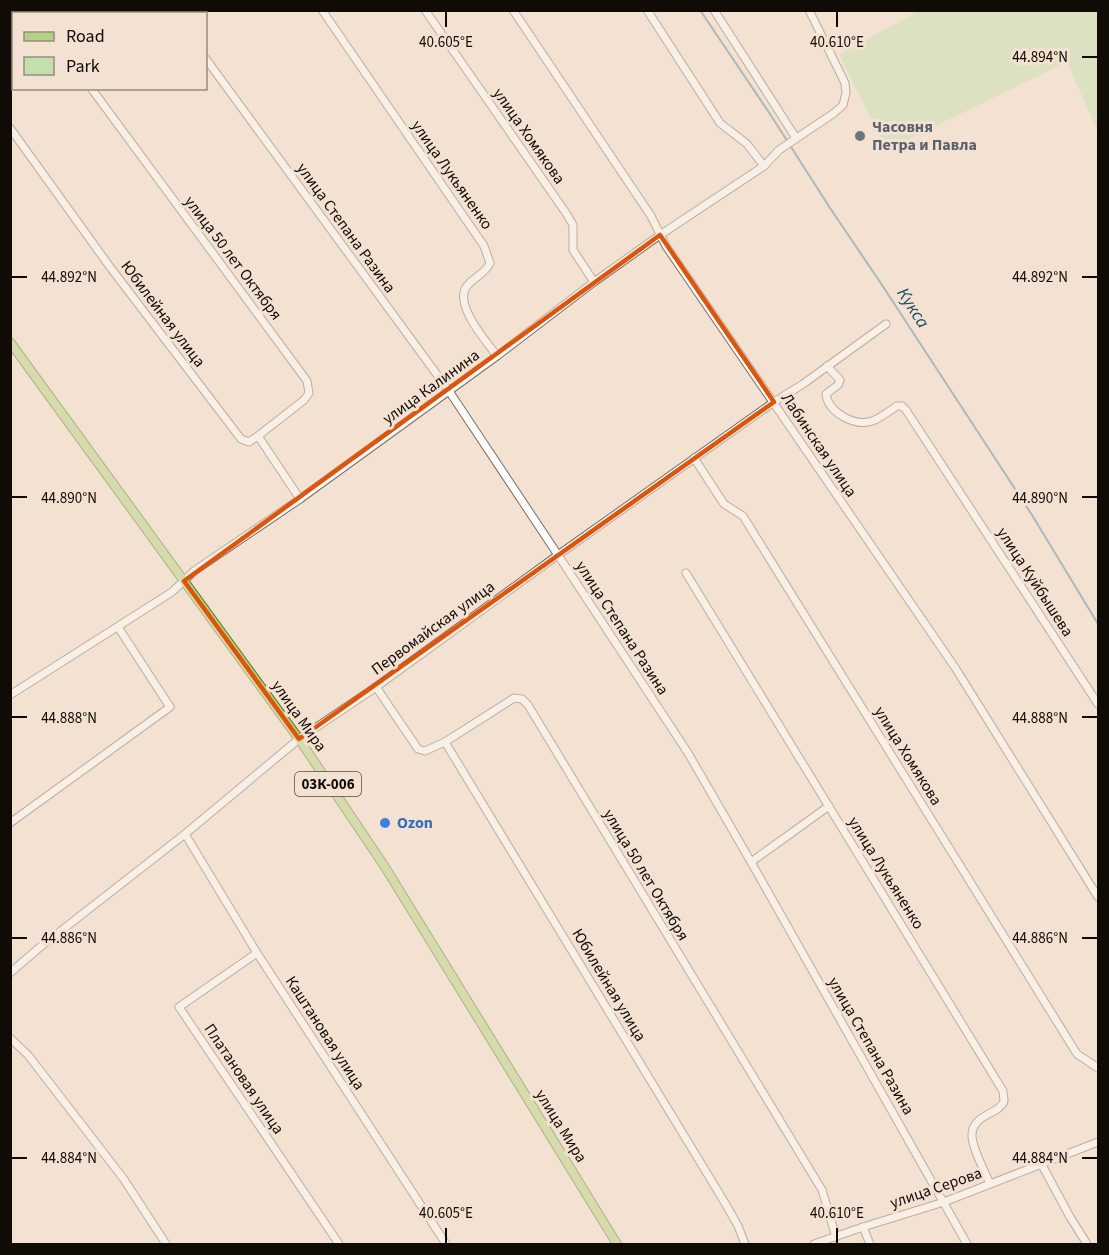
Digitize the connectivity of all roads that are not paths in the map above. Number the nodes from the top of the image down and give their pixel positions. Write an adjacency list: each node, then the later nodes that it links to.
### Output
1 (322, 10): 16 (street, улица Лукьяненко)
2 (425, 10): 13 (street, улица Хомякова)
3 (513, 10): 12 (street, Лабинская улица)
4 (647, 10): 11 (street)
5 (714, 10): 10 (street)
6 (809, 10): 10 (street, улица Калинина)
7 (207, 59): 18 (street, улица Степана Разина)
8 (92, 90): 20 (street, улица 50 лет Октября)
9 (10, 128): 20 (street, Юбилейная улица)
10 (794, 140): 11 (street, улица Калинина)
11 (764, 166): 12 (street, улица Калинина)
12 (660, 235): 13 (street, улица Калинина); 19 (street, Лабинская улица)
13 (594, 282): 16 (street, улица Калинина)
14 (886, 324): 17 (street, Первомайская улица)
15 (12, 347): 25 (main road, улица Мира / 03К-006)
16 (497, 356): 18 (street, улица Калинина)
17 (827, 366): 19 (street, Первомайская улица); 29 (street, улица Куйбышева)
18 (449, 391): 22 (street, улица Калинина); 23 (street, улица Степана Разина)
19 (774, 402): 21 (street, Первомайская улица); 36 (street, Лабинская улица)
20 (258, 436): 22 (street)
21 (694, 458): 23 (street, Первомайская улица); 40 (street, улица Хомякова)
22 (300, 499): 25 (street, улица Калинина)
23 (558, 555): 27 (street, Первомайская улица); 35 (street, улица Степана Разина)
24 (686, 573): 32 (street, улица Лукьяненко)
25 (184, 581): 26 (street, улица Калинина); 30 (main road, улица Мира / 03К-006)
26 (118, 627): 28 (street, улица Калинина); 33 (street)
27 (376, 687): 30 (street, Первомайская улица); 31 (street, улица 50 лет Октября)
28 (10, 695)
29 (1098, 704)
30 (298, 739): 34 (street, Первомайская улица); 50 (main road, улица Мира / 03К-006)
31 (445, 742): 46 (street, улица 50 лет Октября); 51 (street, Юбилейная улица)
32 (829, 806): 35 (street); 43 (street, улица Лукьяненко)
33 (10, 823)
34 (184, 834): 37 (street, Каштановая улица); 38 (street, Первомайская улица)
35 (751, 862): 44 (street, улица Степана Разина)
36 (1098, 897)
37 (257, 952): 48 (street, Платановая улица); 49 (street, Каштановая улица)
38 (10, 973)
39 (10, 1038): 47 (street)
40 (1098, 1068)
41 (1098, 1143): 42 (street, улица Серова)
42 (1042, 1165): 43 (street, улица Серова); 55 (street)
43 (990, 1185): 44 (street, улица Серова)
44 (944, 1202): 45 (street, улица Серова); 54 (street, улица Степана Разина)
45 (862, 1227): 46 (street, улица Серова); 53 (street)
46 (836, 1237): 52 (street, улица Серова)
47 (166, 1245)
48 (339, 1245)
49 (446, 1245)
50 (617, 1245)
51 (745, 1245)
52 (814, 1245)
53 (870, 1245)
54 (967, 1245)
55 (1087, 1245)

